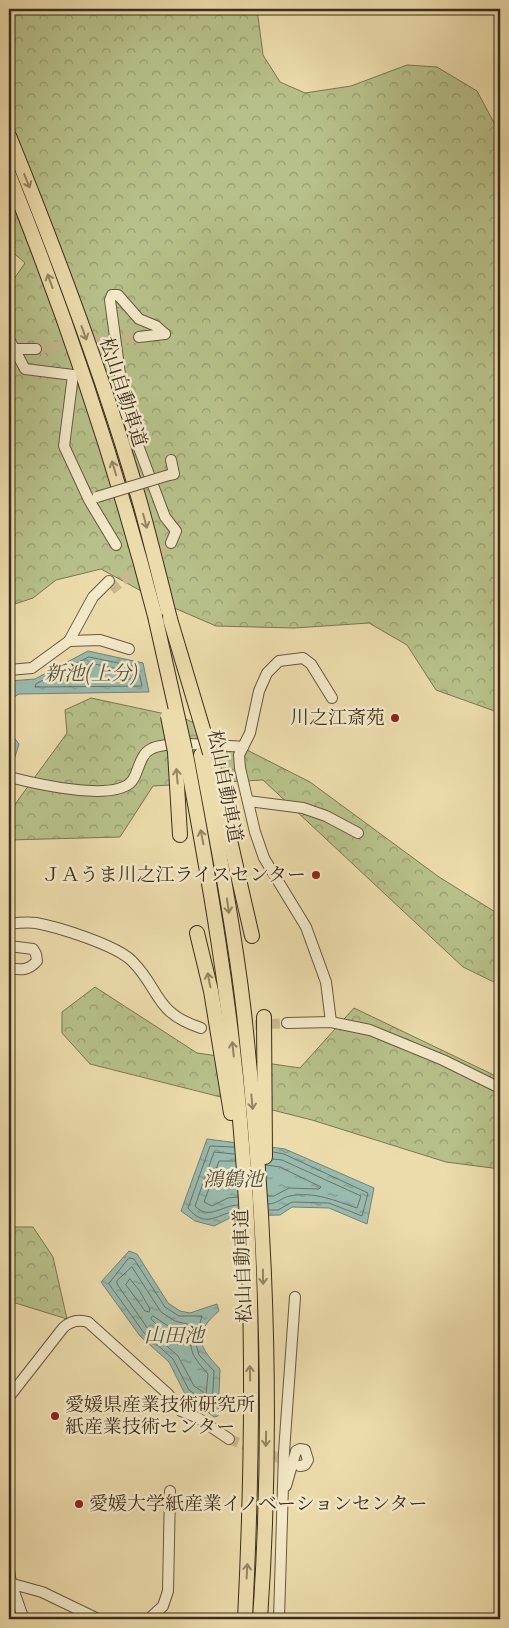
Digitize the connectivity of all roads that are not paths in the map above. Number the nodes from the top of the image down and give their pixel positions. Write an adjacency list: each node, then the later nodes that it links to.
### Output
1 (9, 136): 18 (highway, 松山自動車道, one-way to 18, bridge)
2 (9, 175): 17 (highway, 松山自動車道, one-way to 2, bridge)
3 (139, 337): 9 (street)
4 (9, 339): 5 (street)
5 (15, 349): 6 (street); 8 (street)
6 (36, 349)
7 (171, 460): 8 (street, bridge)
8 (93, 499): 10 (street)
9 (172, 543)
10 (116, 545)
11 (110, 586): 12 (street)
12 (69, 641): 13 (street); 14 (street)
13 (129, 649)
14 (9, 670)
15 (332, 698): 16 (street)
16 (242, 747): 19 (street); 20 (street)
17 (180, 751): 22 (highway, one-way to 17); 33 (highway, 松山自動車道, one-way to 17)
18 (206, 754): 25 (highway); 33 (highway, 松山自動車道, one-way to 33)
19 (9, 777)
20 (248, 801): 21 (street); 29 (street)
21 (358, 832)
22 (180, 834)
23 (9, 924): 31 (street)
24 (198, 933): 33 (highway, one-way to 24)
25 (252, 936)
26 (9, 946): 27 (street)
27 (9, 968)
28 (264, 1017): 33 (highway)
29 (331, 1022): 30 (street); 32 (street)
30 (286, 1023)
31 (201, 1028)
32 (500, 1088)
33 (249, 1134): 45 (highway, 松山自動車道, one-way to 33); 46 (highway, 松山自動車道, one-way to 46)
34 (295, 1297): 39 (street)
35 (9, 1397): 36 (street)
36 (229, 1439)
37 (300, 1466): 39 (street)
38 (170, 1491): 44 (street)
39 (282, 1501): 47 (street)
40 (9, 1570): 41 (street)
41 (10, 1583): 42 (street); 43 (street)
42 (24, 1618)
43 (98, 1619)
44 (149, 1619)
45 (245, 1619)
46 (260, 1619)
47 (279, 1619)

